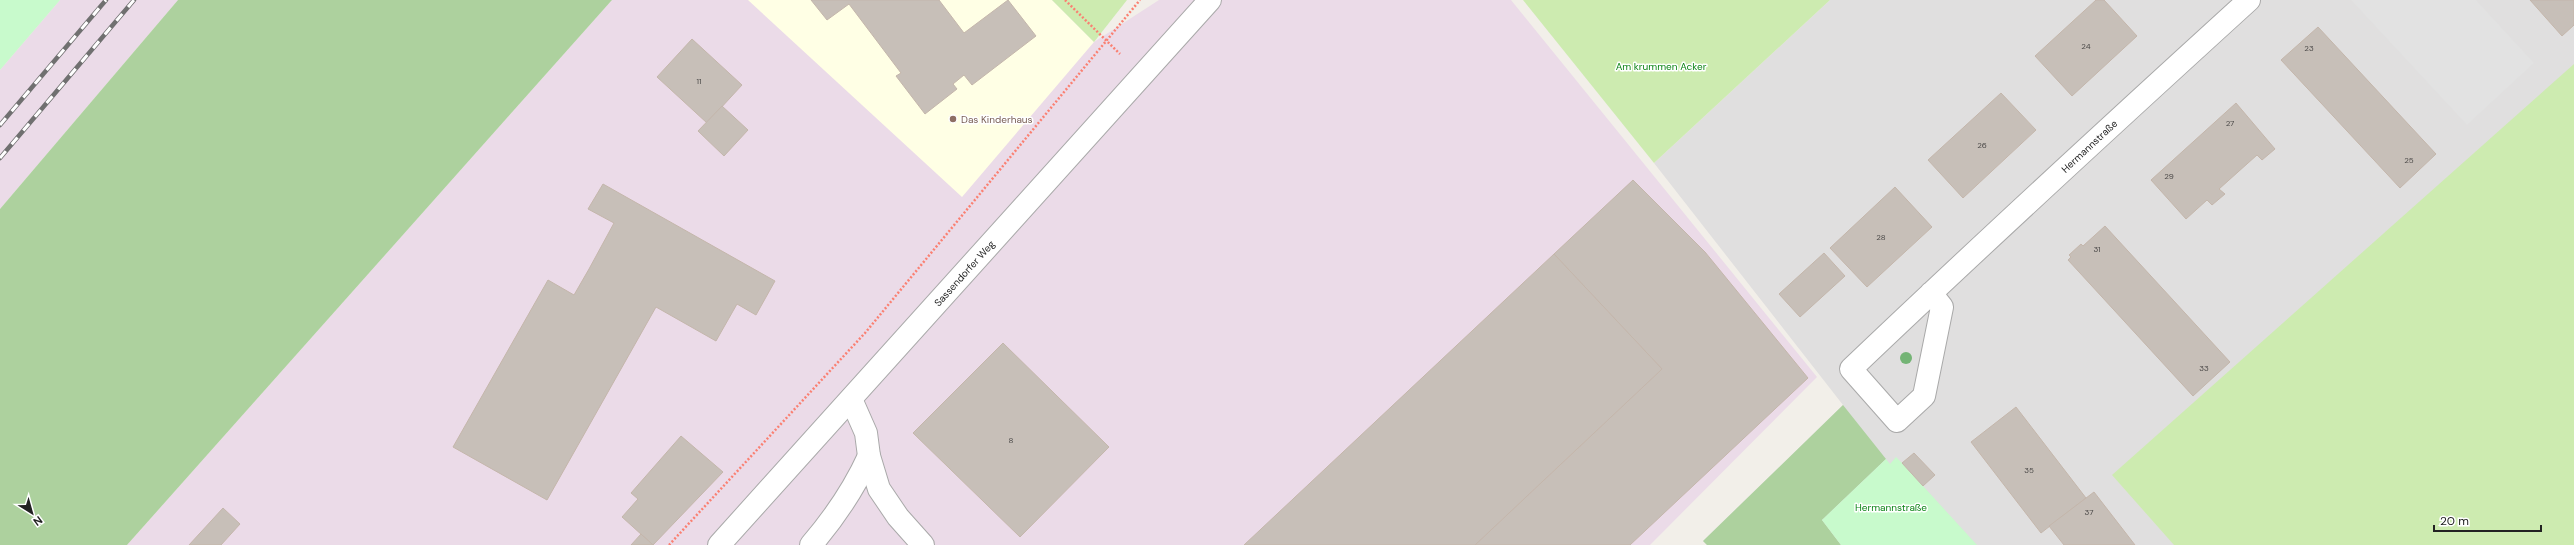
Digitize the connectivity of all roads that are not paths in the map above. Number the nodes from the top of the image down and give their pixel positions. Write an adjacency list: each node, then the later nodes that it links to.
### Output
1 (1210, 0): 4 (street, Sassendorfer Weg)
2 (2249, 0): 3 (street, Hermannstraße)
3 (1931, 293): 3 (street, Hermannstraße)
4 (850, 399): 5 (street); 6 (street, Sassendorfer Weg)
5 (869, 456): 7 (street); 8 (street)
6 (718, 545)
7 (811, 545)
8 (923, 545)

